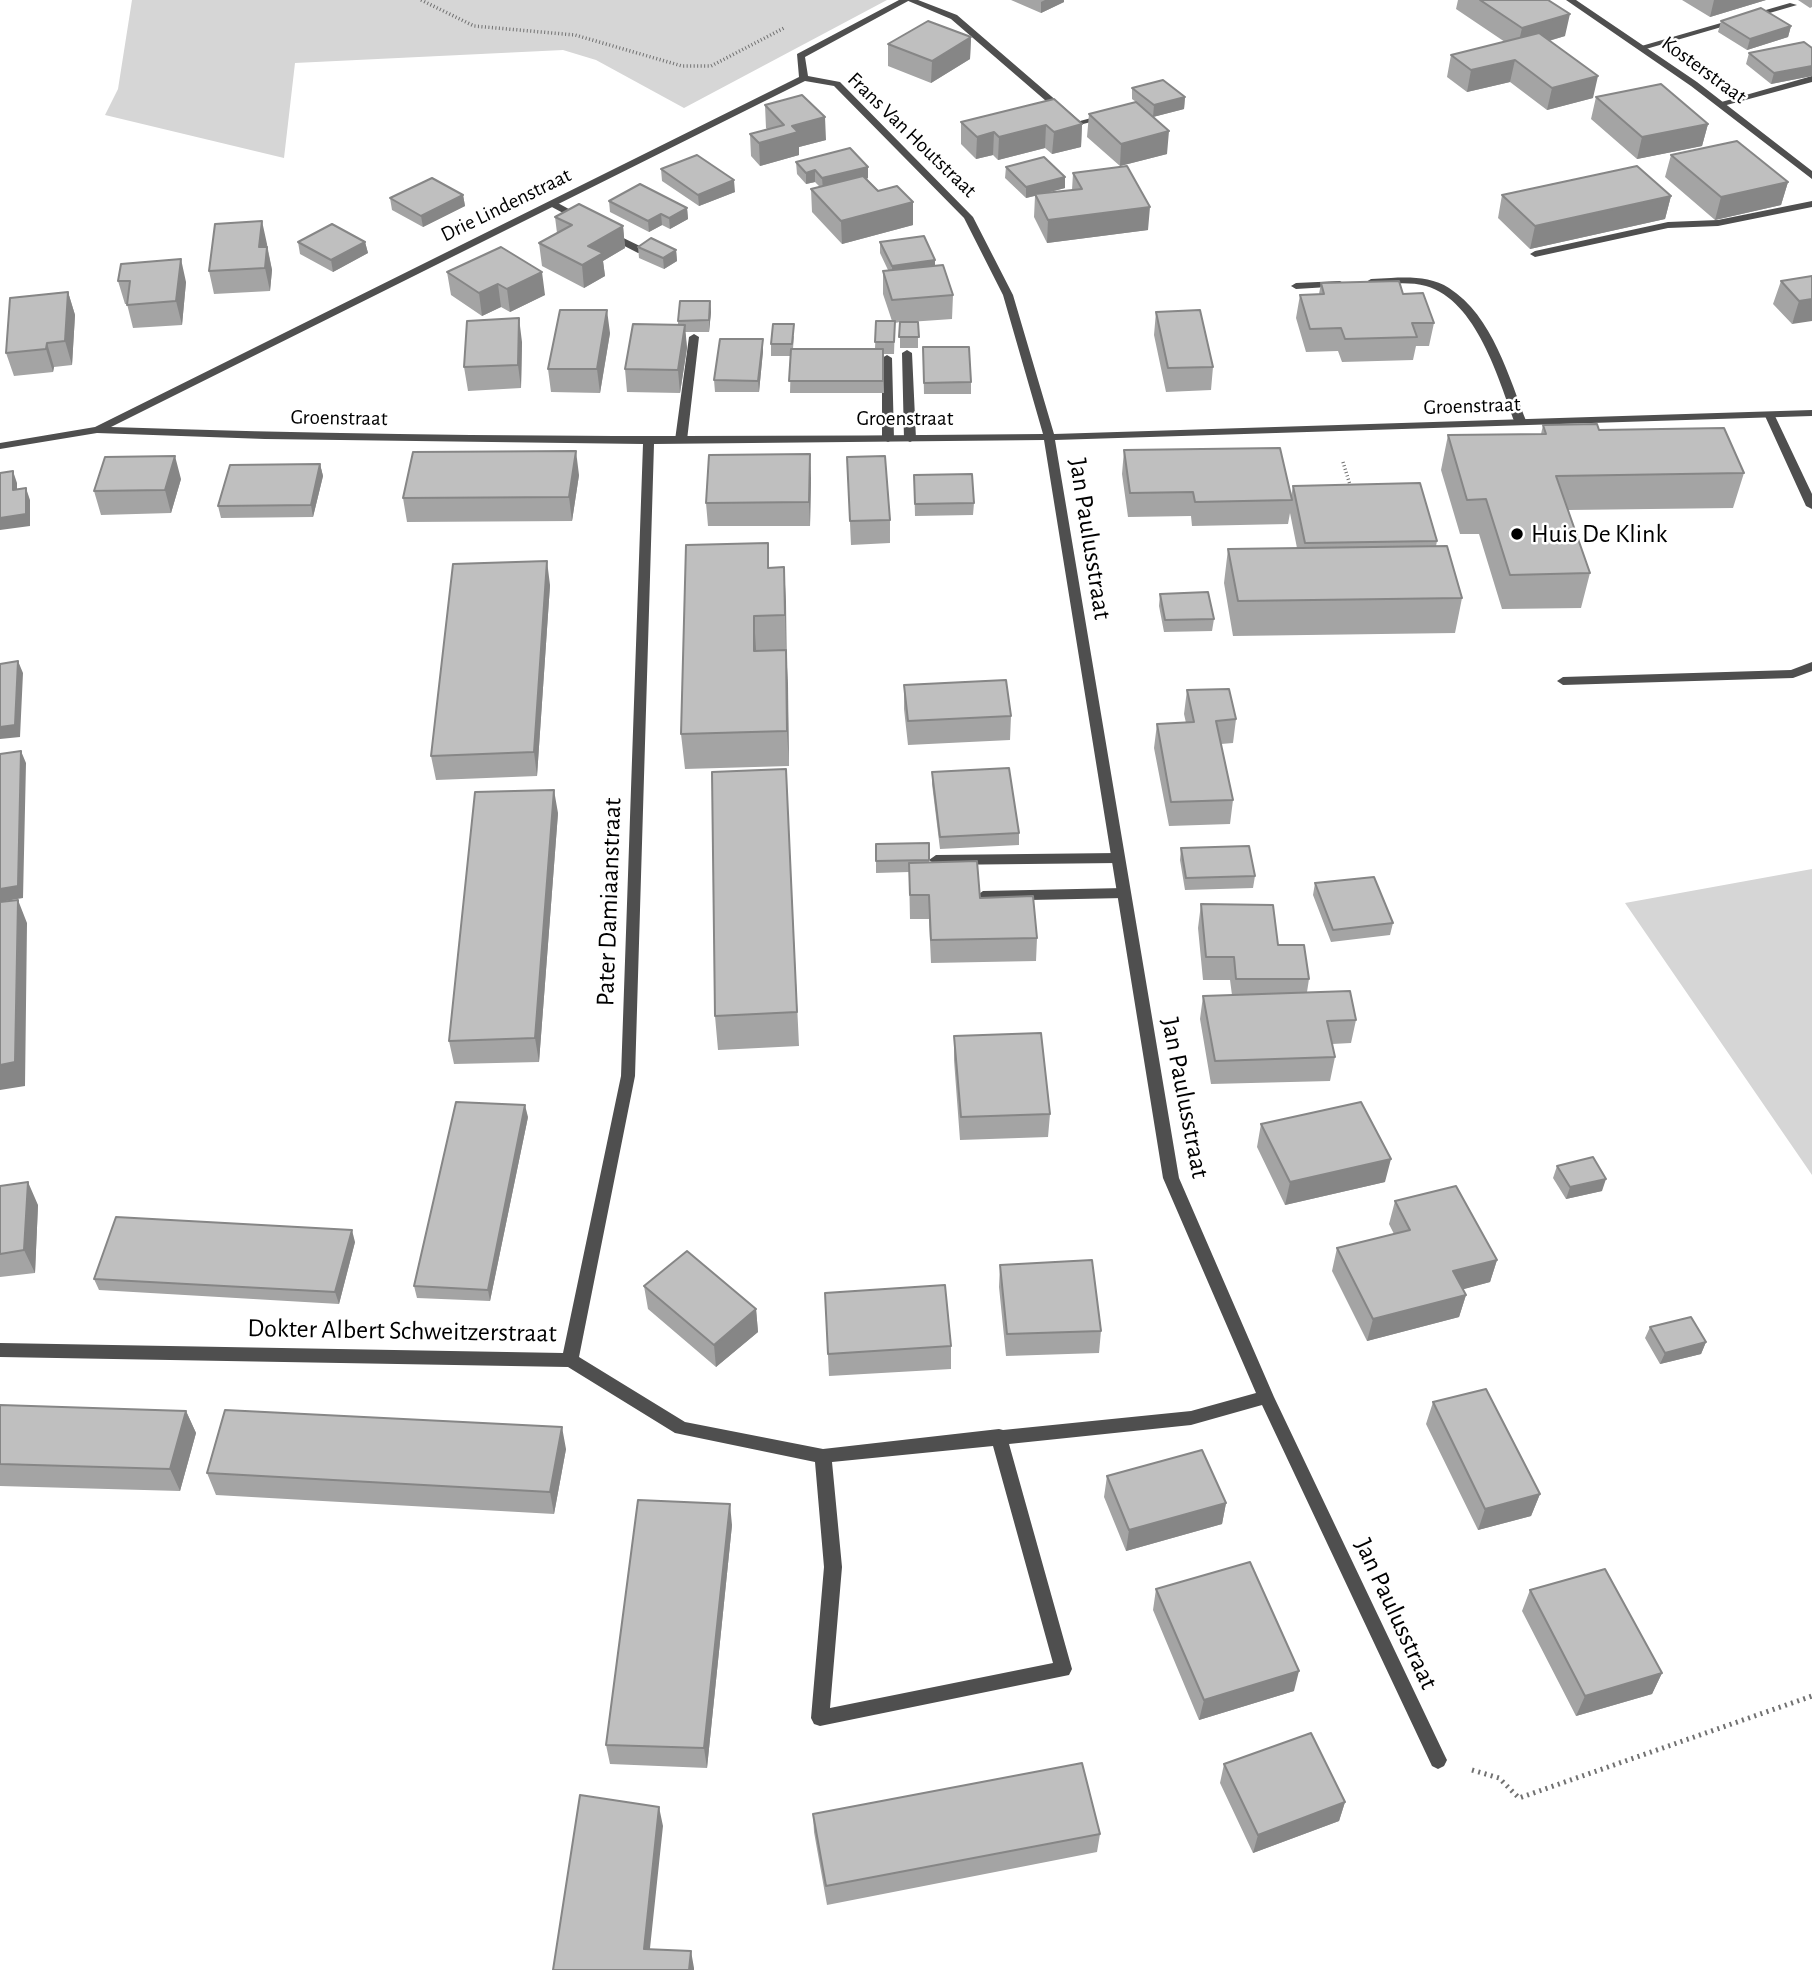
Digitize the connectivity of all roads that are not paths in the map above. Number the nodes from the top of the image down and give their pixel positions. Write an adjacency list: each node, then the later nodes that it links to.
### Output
1 (908, 0): 7 (street); 10 (street)
2 (1570, 0): 5 (street, Kosterstraat)
3 (1778, 0): 5 (street)
4 (1793, 5): 6 (street)
5 (1634, 40): 6 (street, Kosterstraat)
6 (1643, 47): 9 (street, Kosterstraat)
7 (804, 78): 12 (street, Drie Lindenstraat); 26 (street, Frans Van Houtstraat)
8 (1812, 79): 9 (street)
9 (1723, 103): 11 (street, Kosterstraat)
10 (1118, 114)
11 (1812, 176)
12 (553, 204): 14 (street); 25 (street, Drie Lindenstraat)
13 (1812, 204): 15 (street)
14 (642, 251)
15 (1535, 254)
16 (1351, 283): 18 (street)
17 (1365, 283): 24 (street)
18 (1296, 286)
19 (694, 337): 29 (street)
20 (907, 353): 28 (street)
21 (887, 358): 27 (street)
22 (1812, 413): 23 (street, Groenstraat)
23 (1770, 416): 24 (street, Groenstraat); 32 (street)
24 (1521, 423): 26 (street, Groenstraat)
25 (97, 430): 30 (street, Groenstraat); 31 (street, Groenstraat)
26 (1049, 438): 28 (street, Groenstraat); 35 (street, Jan Paulusstraat)
27 (888, 439): 28 (street, Groenstraat); 29 (street, Groenstraat)
28 (909, 439)
29 (681, 440): 30 (street, Groenstraat)
30 (649, 441): 40 (street, Pater Damiaanstraat)
31 (0, 446)
32 (1812, 506)
33 (1812, 666): 34 (street)
34 (1563, 681)
35 (1118, 858): 36 (street); 37 (street, Jan Paulusstraat)
36 (936, 860)
37 (1124, 893): 38 (street); 41 (street, Jan Paulusstraat)
38 (983, 896)
39 (0, 1350): 40 (street, Dokter Albert Schweitzerstraat)
40 (570, 1360): 43 (street, Dokter Albert Schweitzerstraat)
41 (1266, 1397): 42 (street, Dokter Albert Schweitzerstraat); 44 (street, Jan Paulusstraat)
42 (999, 1436): 43 (street, Dokter Albert Schweitzerstraat); 43 (street)
43 (823, 1456)
44 (1438, 1760)

